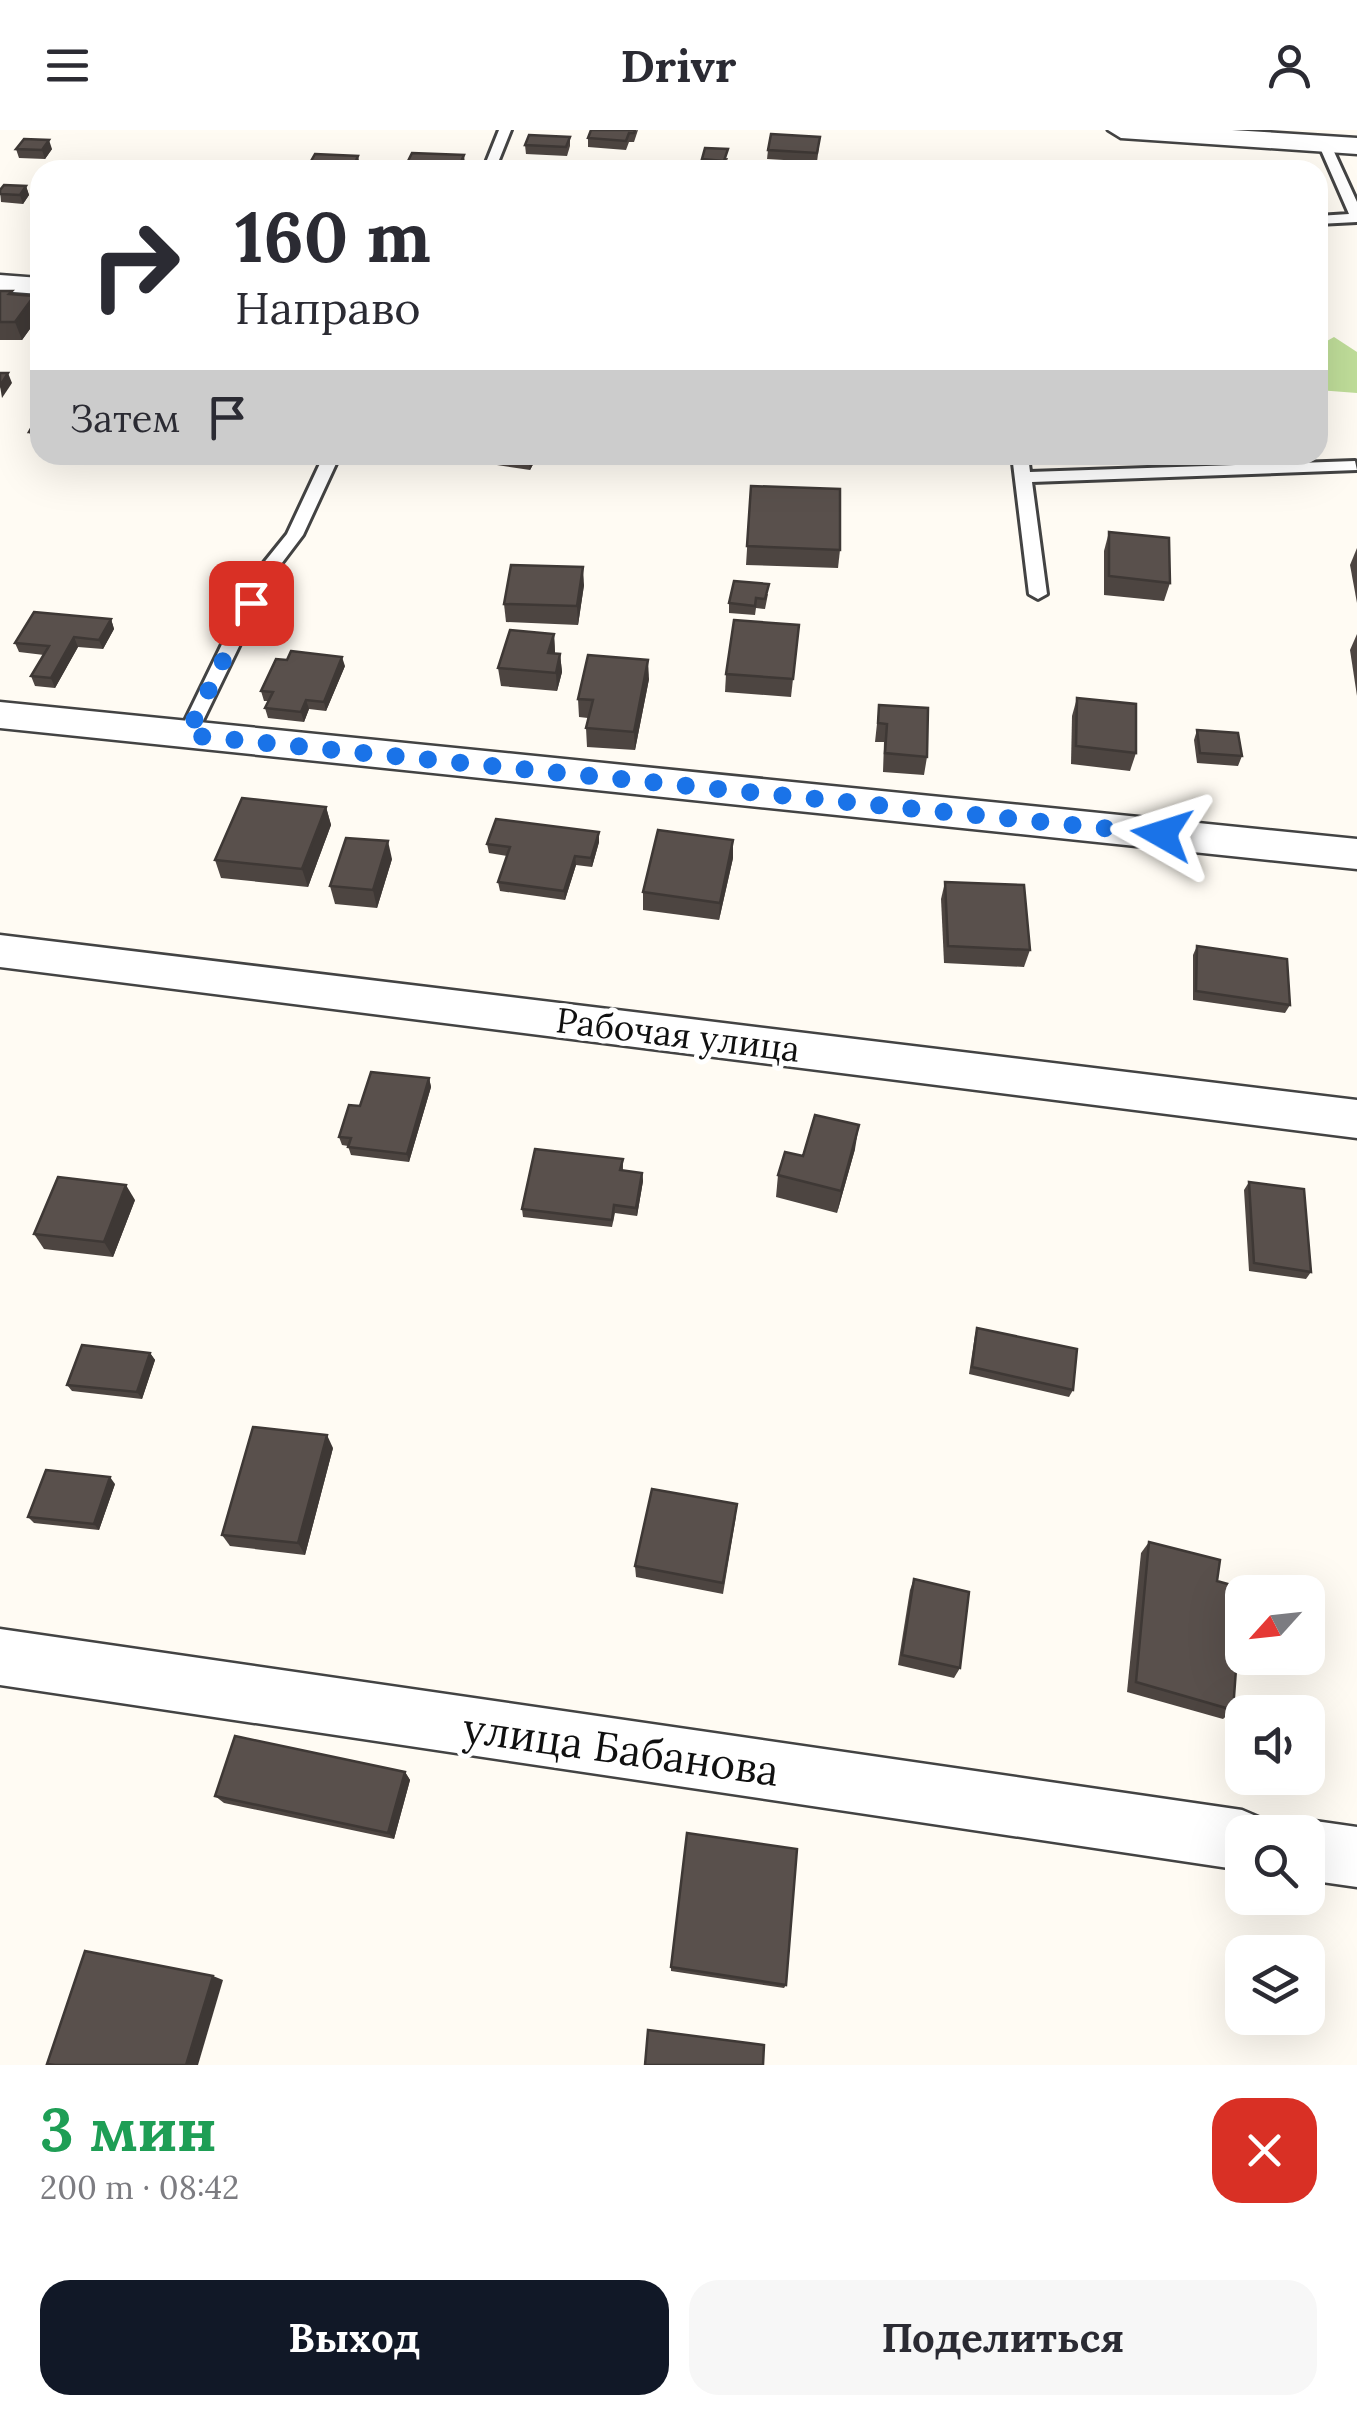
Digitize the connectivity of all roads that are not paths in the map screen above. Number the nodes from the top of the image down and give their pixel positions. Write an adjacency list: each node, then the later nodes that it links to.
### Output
1 (504, 130): 5 (lane)
2 (1120, 130): 3 (street)
3 (1324, 143): 4 (street); 6 (lane)
4 (1357, 146)
5 (493, 160)
6 (1357, 217): 7 (lane)
7 (1328, 219)
8 (0, 283): 9 (street)
9 (30, 285)
10 (327, 465): 16 (lane)
11 (1022, 465): 13 (lane)
12 (1355, 466): 13 (lane)
13 (1024, 477): 14 (lane)
14 (1038, 594)
15 (0, 715): 16 (street)
16 (187, 735): 17 (street)
17 (1357, 854)
18 (0, 951): 19 (street, Рабочая улица)
19 (1357, 1119)
20 (0, 1657): 21 (street, улица Бабанова)
21 (1225, 1837)
22 (1325, 1852): 23 (street)
23 (1357, 1857)

